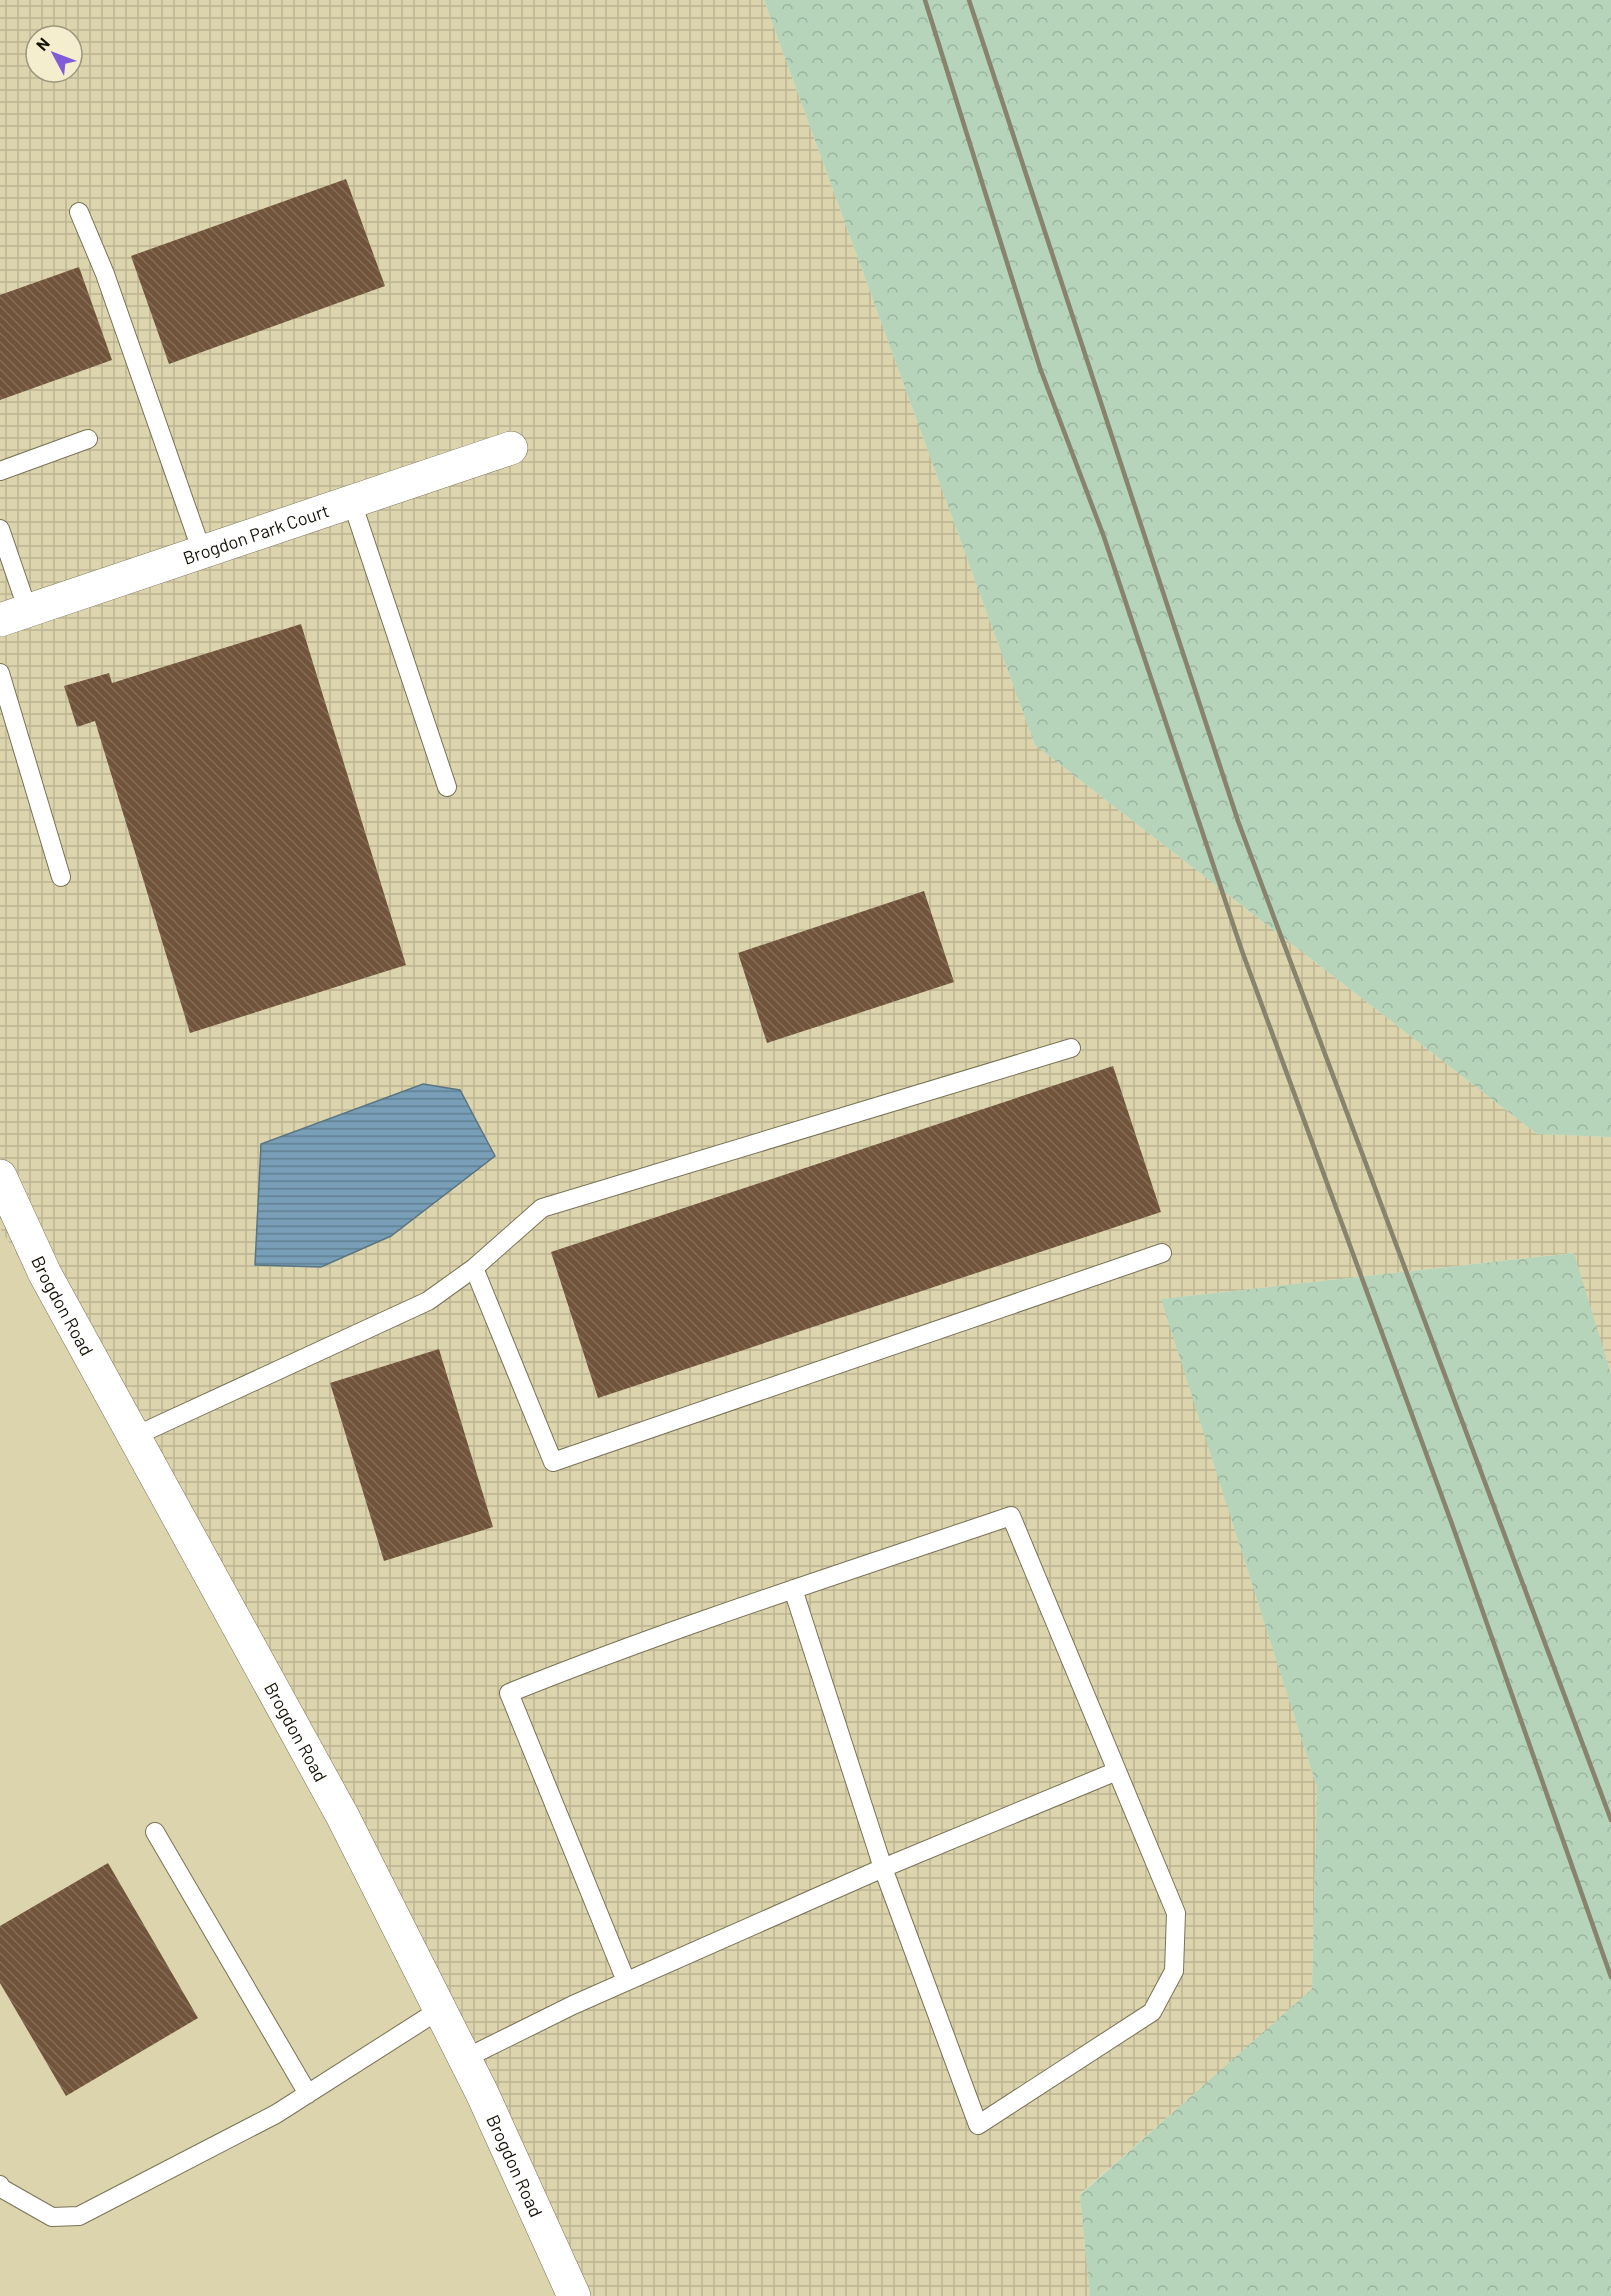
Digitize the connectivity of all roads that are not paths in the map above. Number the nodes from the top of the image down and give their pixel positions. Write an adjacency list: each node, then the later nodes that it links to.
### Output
1 (79, 212): 7 (lane)
2 (88, 439): 4 (lane)
3 (511, 448): 5 (street, Brogdon Park Court)
4 (0, 471)
5 (352, 502): 7 (street, Brogdon Park Court); 10 (lane)
6 (0, 529): 8 (lane)
7 (202, 552): 8 (street, Brogdon Park Court)
8 (14, 615)
9 (0, 673): 11 (lane)
10 (447, 787)
11 (61, 877)
12 (1071, 1048): 16 (lane)
13 (0, 1176): 17 (street, Brogdon Road)
14 (0, 1224): 17 (street)
15 (1162, 1253): 16 (lane)
16 (474, 1268): 18 (lane)
17 (45, 1274): 18 (street, Brogdon Road)
18 (133, 1437): 24 (street, Brogdon Road)
19 (793, 1589): 20 (lane); 22 (lane); 23 (lane)
20 (1117, 1771): 22 (lane); 22 (lane)
21 (155, 1832): 26 (lane)
22 (883, 1868): 23 (lane)
23 (626, 1981): 25 (lane)
24 (439, 2010): 25 (street, Brogdon Road); 26 (lane)
25 (464, 2059): 28 (street, Brogdon Road)
26 (308, 2094): 27 (lane)
27 (0, 2185)
28 (574, 2296)

